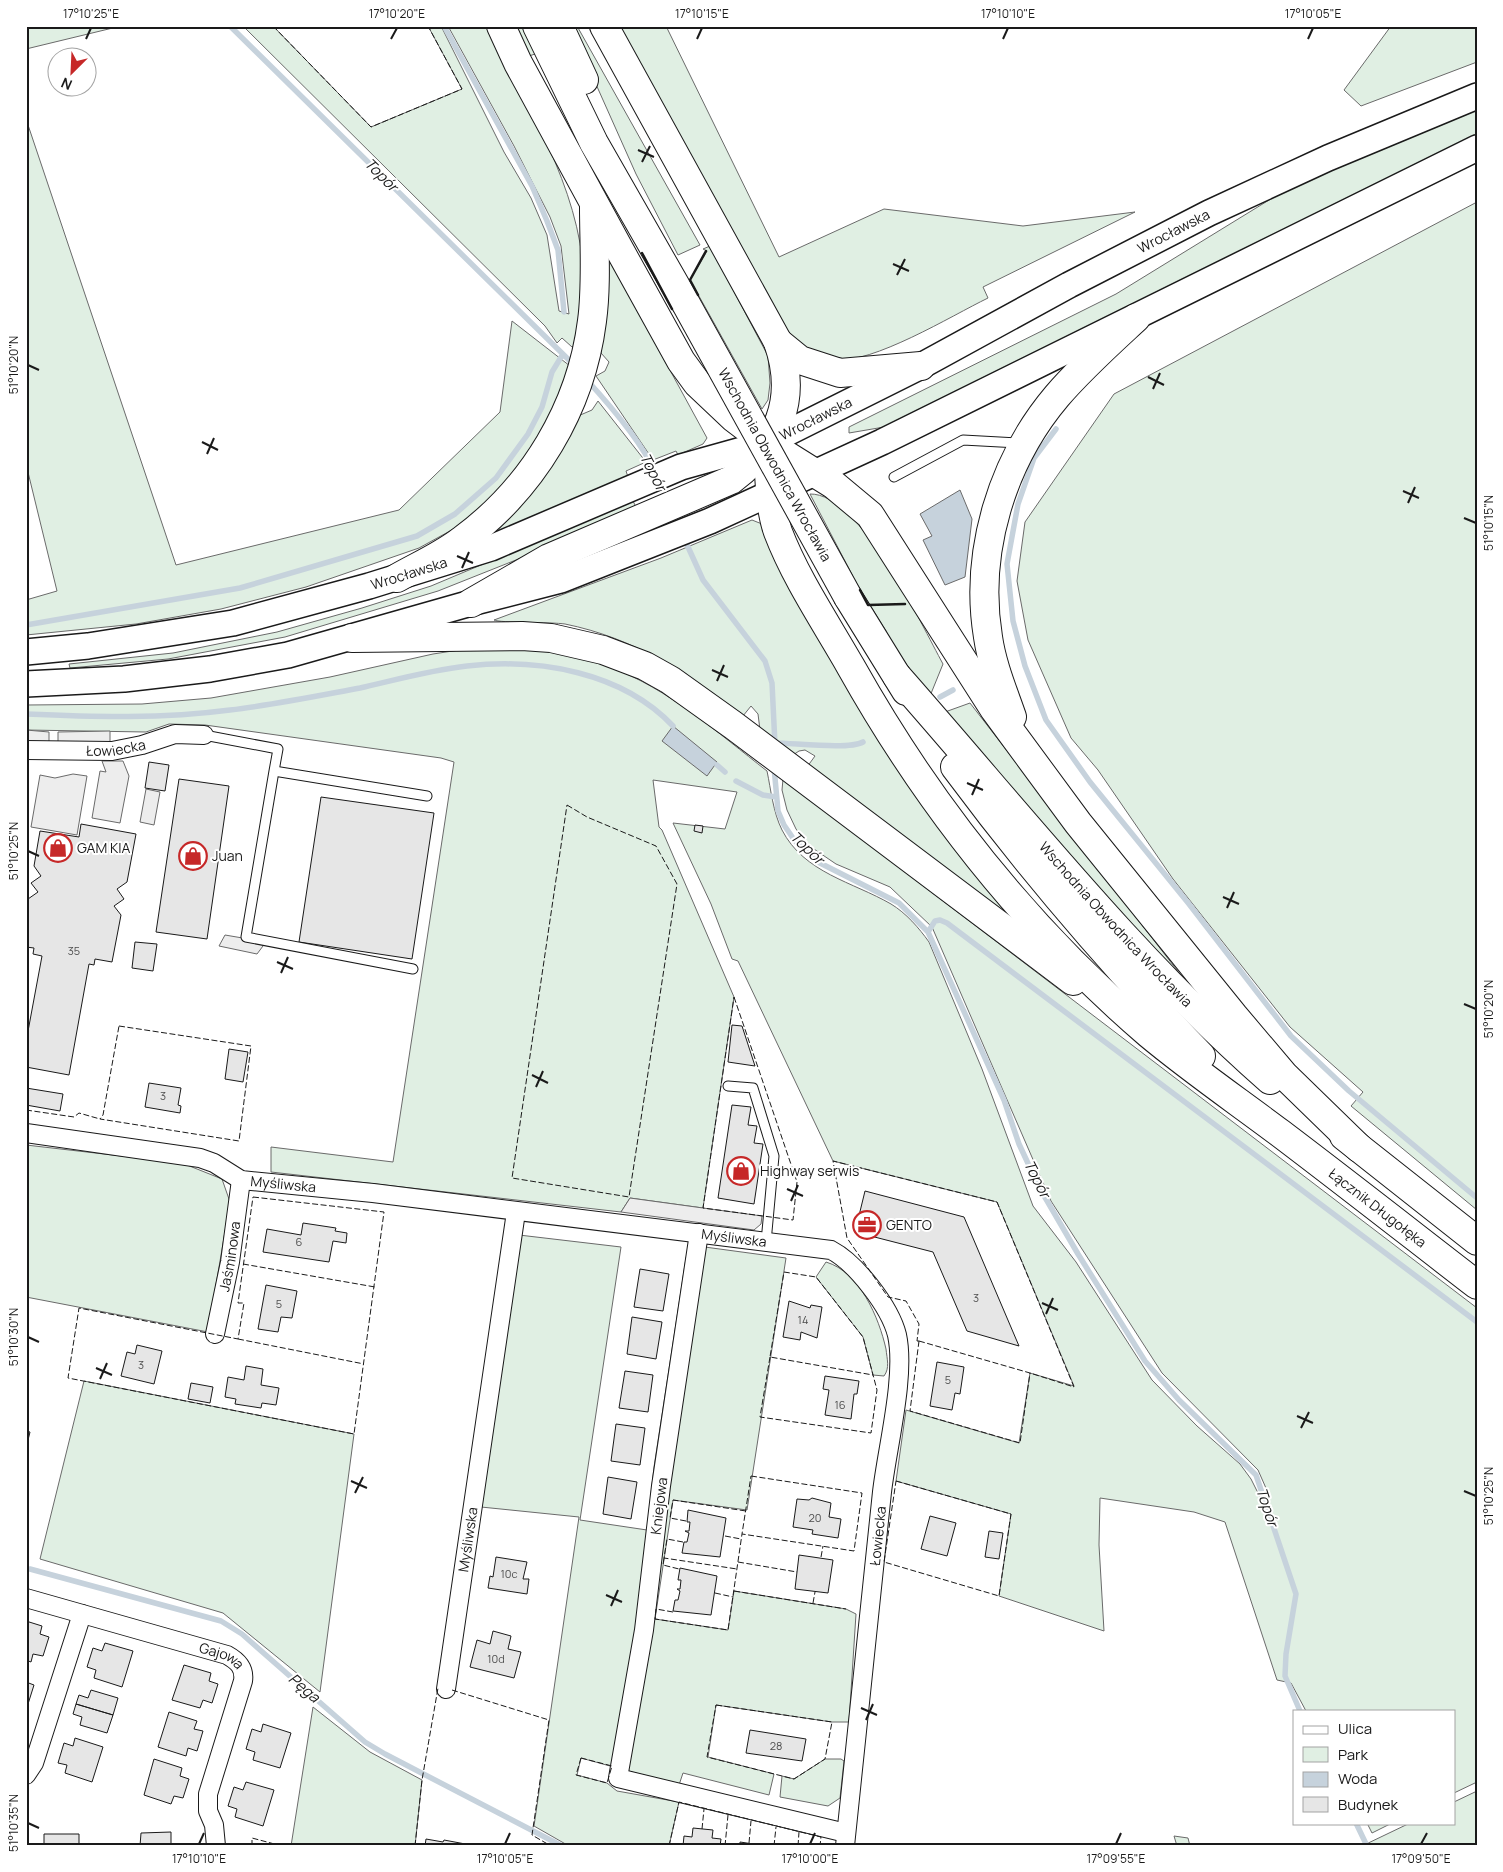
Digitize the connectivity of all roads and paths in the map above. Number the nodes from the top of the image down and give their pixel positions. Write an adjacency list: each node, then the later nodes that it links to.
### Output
1 (501, 26): 7 (main road)
2 (537, 26): 8 (main road, Wschodnia Obwodnica Wrocławia)
3 (559, 26): 8 (main road, Wschodnia Obwodnica Wrocławia)
4 (604, 26): 10 (main road)
5 (1477, 96): 11 (main road, Wrocławska)
6 (1477, 148): 9 (main road)
7 (594, 204): 12 (main road); 17 (main road)
8 (657, 252): 21 (main road, Wschodnia Obwodnica Wrocławia, bridge)
9 (1136, 318): 13 (main road); 14 (main road)
10 (778, 342): 11 (main road); 12 (main road)
11 (921, 366): 12 (main road, Wrocławska)
12 (767, 443): 14 (main road); 16 (main road); 17 (main road, Wrocławska); 18 (main road)
13 (1024, 443): 15 (lane); 24 (main road)
14 (815, 473): 16 (main road); 24 (main road)
15 (894, 477)
16 (771, 494): 18 (main road); 29 (main road)
17 (397, 578): 20 (main road, Wrocławska)
18 (471, 603): 19 (main road)
19 (352, 638): 22 (main road); 29 (main road)
20 (26, 652)
21 (897, 676): 31 (main road, Wschodnia Obwodnica Wrocławia); 33 (main road, Wschodnia Obwodnica Wrocławia)
22 (26, 684)
23 (204, 735): 25 (street, Łowiecka); 26 (lane)
24 (1024, 749): 33 (main road)
25 (26, 750)
26 (274, 771): 27 (lane); 28 (lane)
27 (427, 796)
28 (413, 970)
29 (1149, 1033): 31 (main road)
30 (728, 1086): 37 (lane)
31 (1278, 1132): 40 (main road, Łącznik Długołęka)
32 (26, 1133): 34 (street, Myśliwska)
33 (1359, 1148): 38 (main road)
34 (242, 1180): 35 (street, Myśliwska); 41 (street, Jaśminowa)
35 (516, 1212): 36 (street, Myśliwska); 44 (street, Myśliwska)
36 (699, 1233): 37 (street, Myśliwska); 46 (street, Kniejowa)
37 (766, 1242): 39 (street, Myśliwska)
38 (1477, 1242)
39 (832, 1250): 46 (street, Łowiecka)
40 (1477, 1285)
41 (215, 1334)
42 (26, 1598): 43 (street, Gajowa)
43 (82, 1614): 45 (street); 47 (street, Gajowa)
44 (446, 1689)
45 (26, 1775)
46 (846, 1839)
47 (216, 1846)

